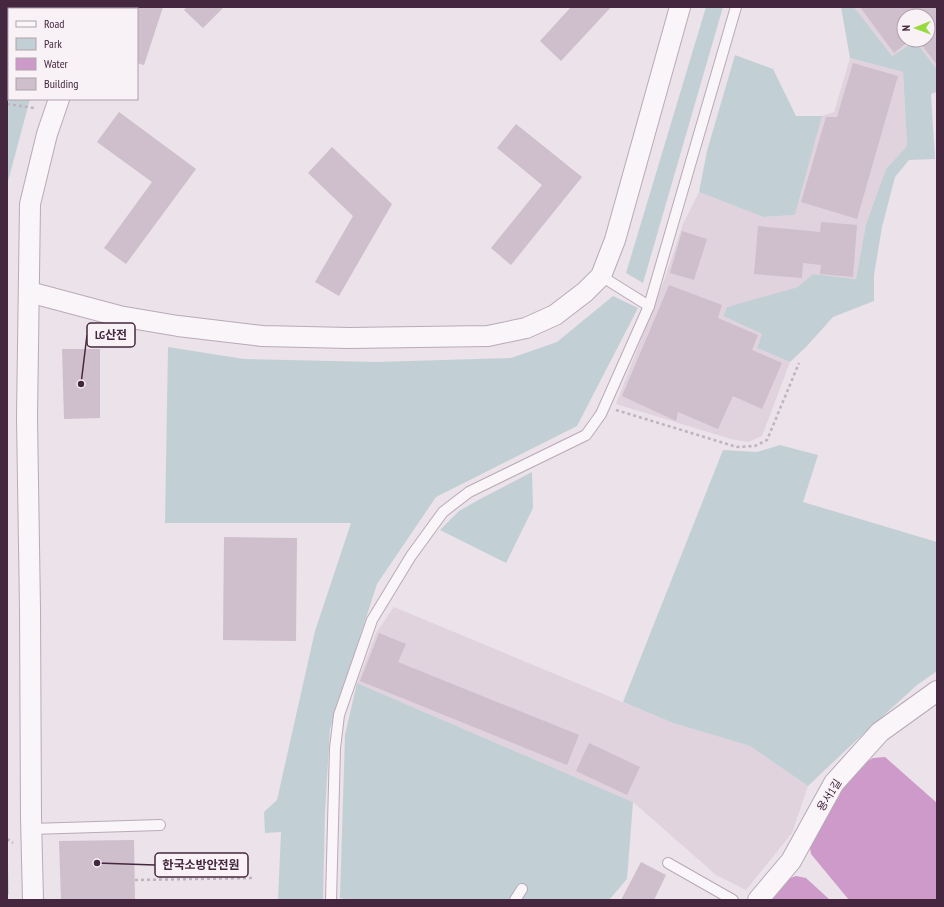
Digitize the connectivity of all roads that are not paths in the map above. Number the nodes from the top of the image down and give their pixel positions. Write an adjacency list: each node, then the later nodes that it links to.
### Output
1 (680, 7): 4 (street)
2 (736, 7): 6 (lane)
3 (59, 100): 5 (street)
4 (601, 276): 5 (street); 6 (lane)
5 (29, 292): 9 (street)
6 (649, 306): 13 (lane)
7 (937, 691): 16 (street, 용서1길)
8 (160, 825): 9 (lane)
9 (31, 829): 12 (street)
10 (668, 862): 15 (lane)
11 (522, 889): 14 (lane)
12 (33, 900)
13 (331, 900)
14 (515, 900)
15 (733, 900)
16 (758, 900)

